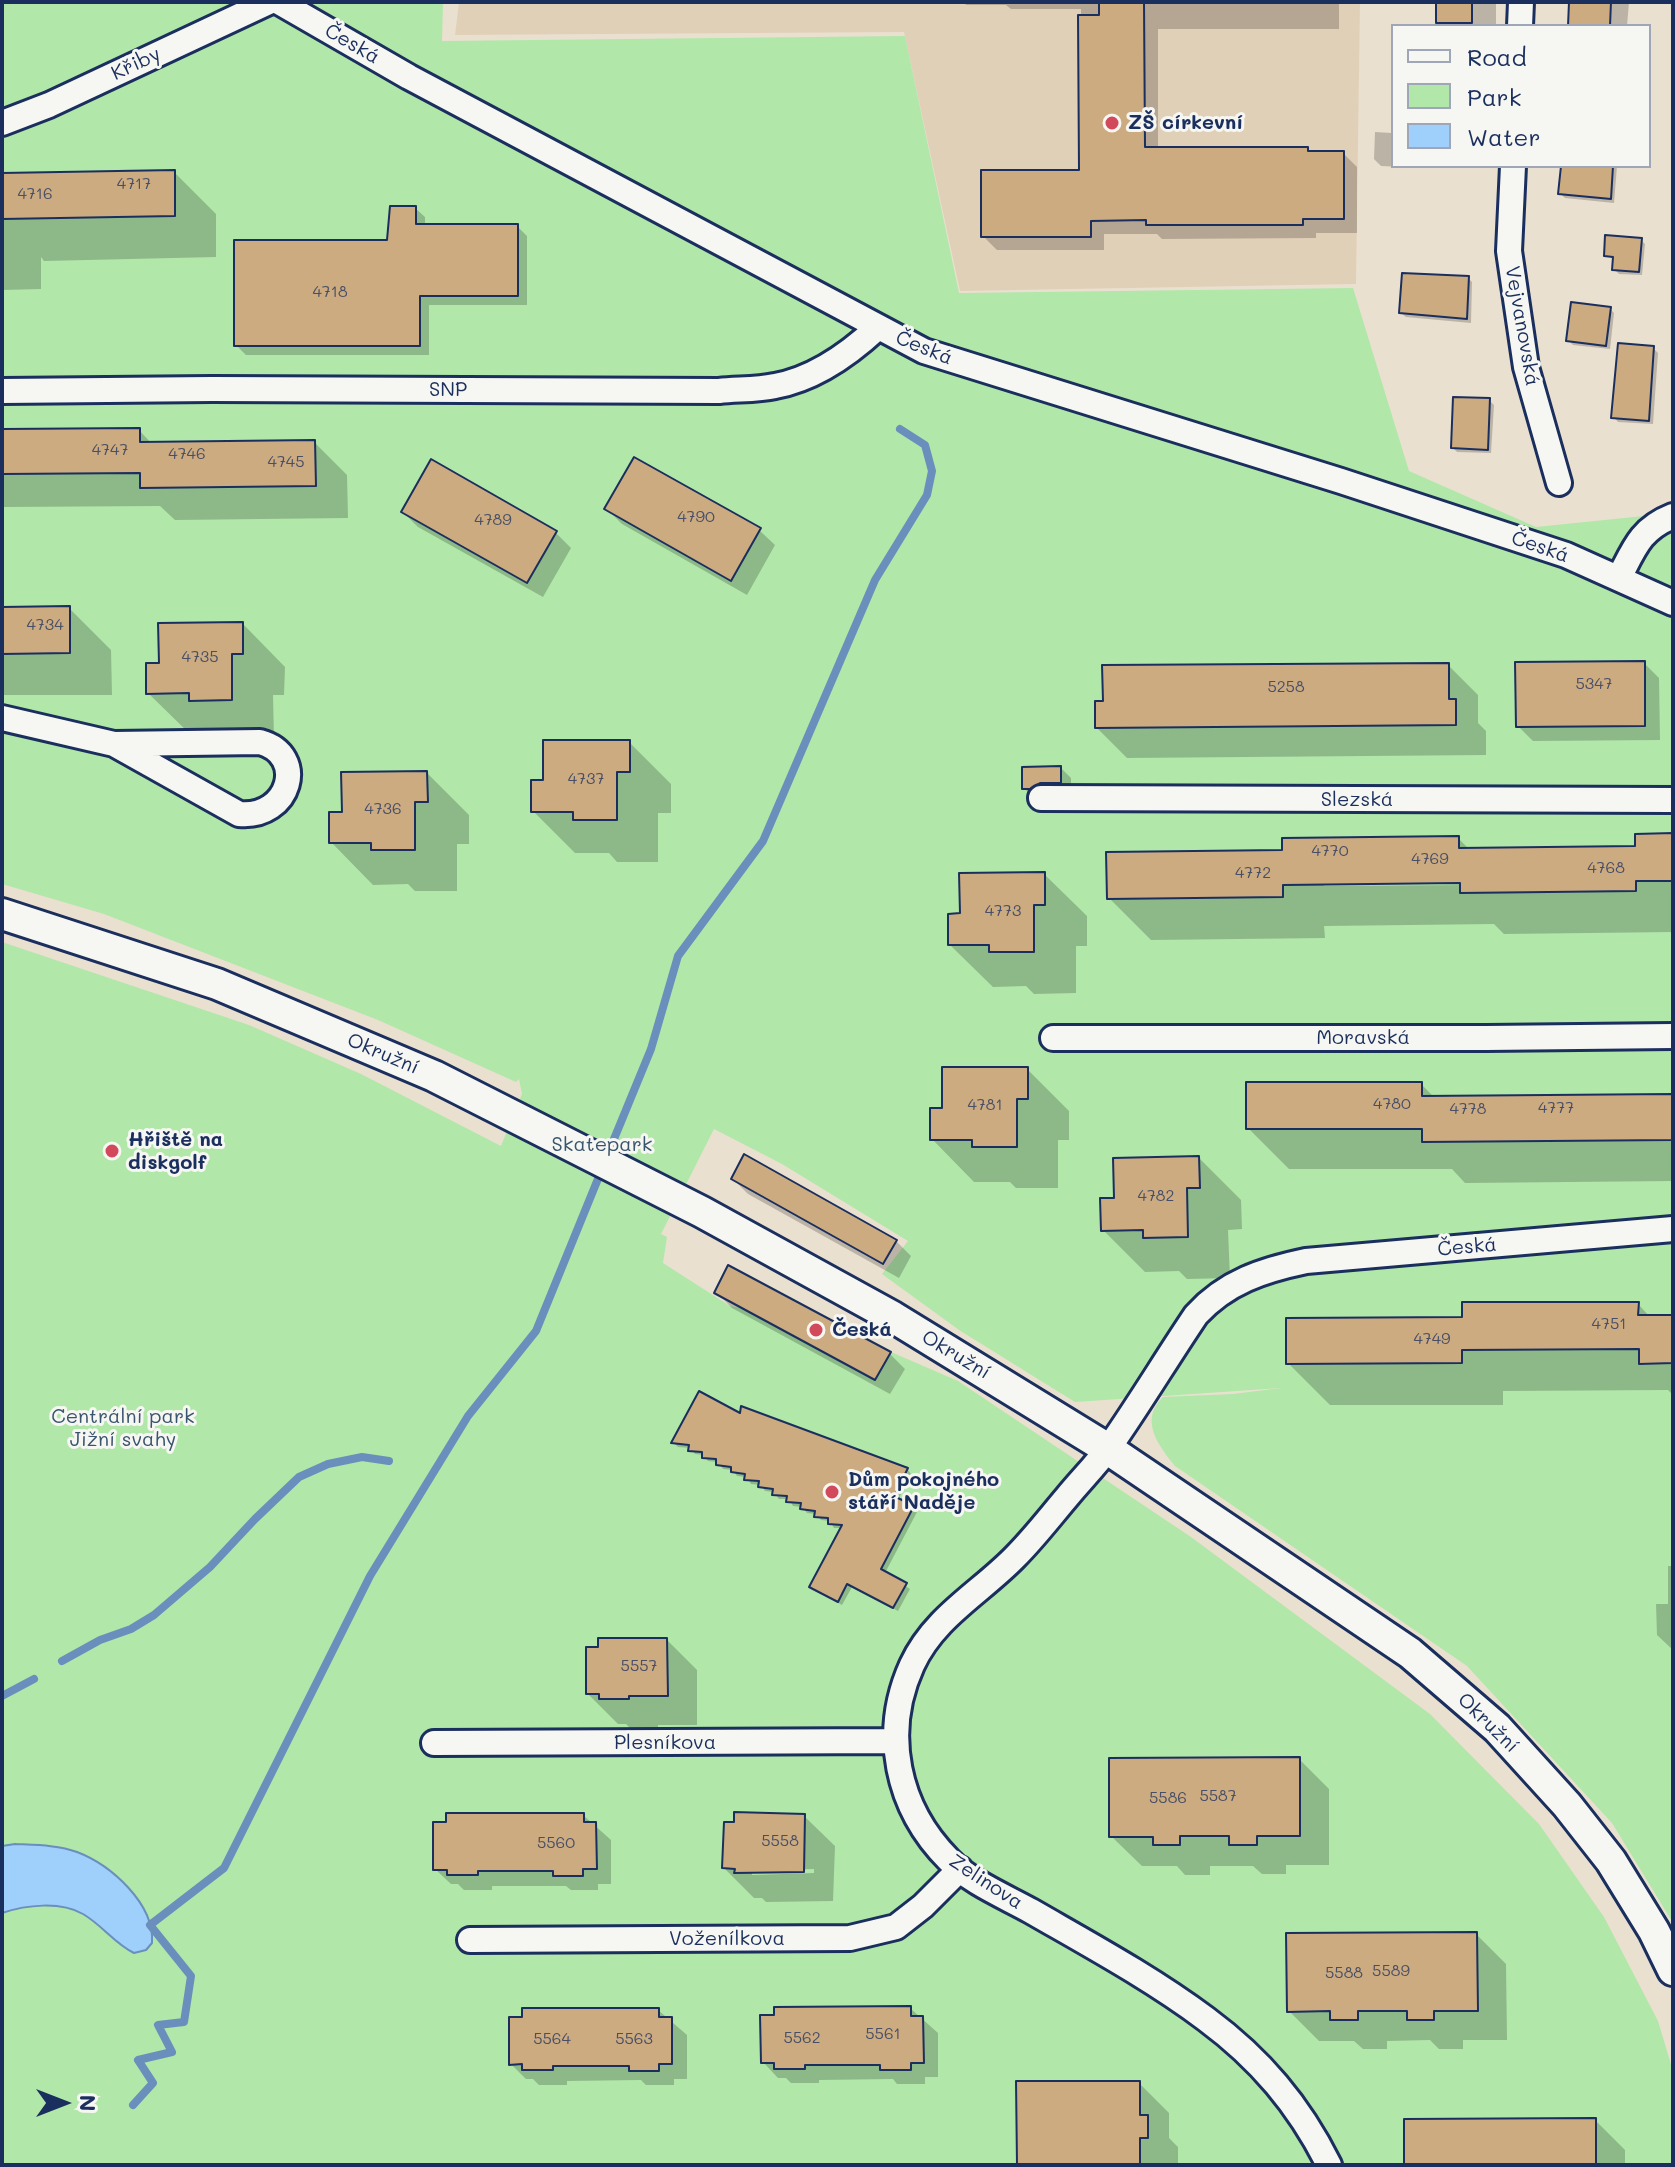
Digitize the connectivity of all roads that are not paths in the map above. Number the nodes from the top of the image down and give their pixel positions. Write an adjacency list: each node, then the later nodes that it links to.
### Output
1 (269, 2): 5 (street, Křiby)
2 (279, 2): 7 (street, Česká)
3 (1521, 2): 4 (street)
4 (1520, 24)
5 (2, 123)
6 (1513, 168): 9 (street, Vejvanovská)
7 (877, 328): 8 (street, SNP); 11 (street, Česká)
8 (2, 391)
9 (1559, 483)
10 (1673, 516): 11 (street)
11 (1619, 578): 12 (street, Česká)
12 (1673, 603)
13 (2, 718): 14 (street)
14 (114, 744): 14 (street)
15 (1041, 798): 16 (street, Slezská)
16 (1673, 800)
17 (2, 914): 21 (street, Okružní)
18 (1673, 1036): 19 (street, Moravská)
19 (1053, 1038)
20 (1673, 1229): 21 (street, Česká)
21 (1108, 1449): 22 (street, Zelinova); 26 (street, Okružní)
22 (895, 1741): 23 (street, Plesníkova); 24 (street, Zelinova)
23 (434, 1743)
24 (960, 1869): 25 (street, Voženílkova); 27 (street, Zelinova)
25 (470, 1940)
26 (1673, 1970)
27 (1329, 2165)

